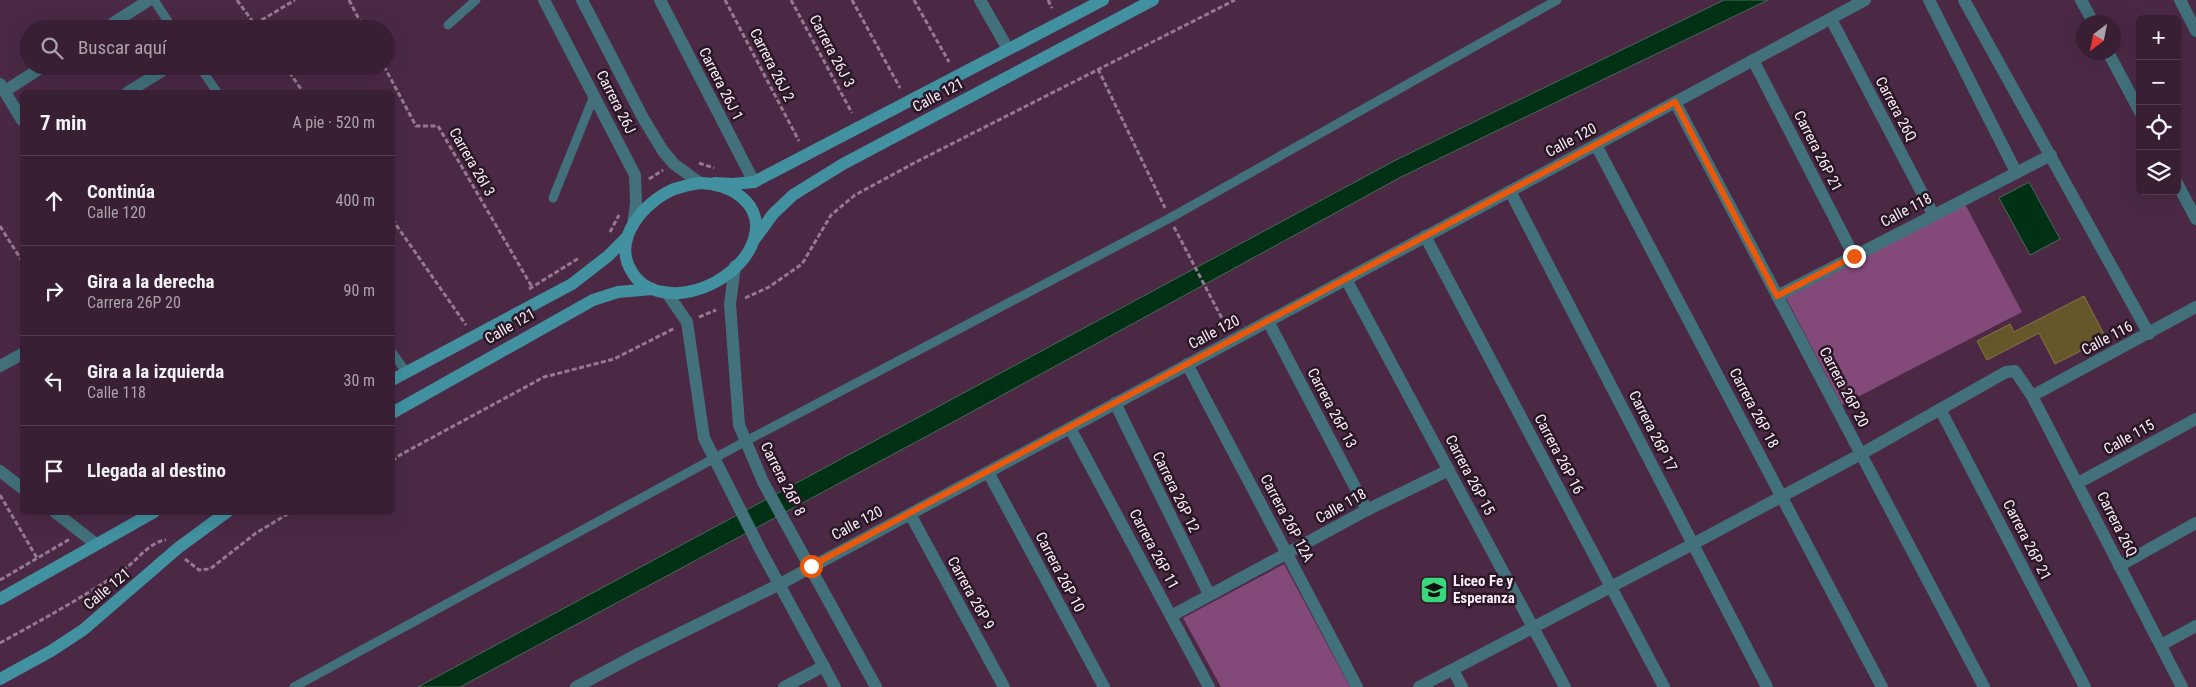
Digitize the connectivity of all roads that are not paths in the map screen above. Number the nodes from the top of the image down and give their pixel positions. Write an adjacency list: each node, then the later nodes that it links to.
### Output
1 (149, 0): 18 (street)
2 (154, 0): 19 (lane)
3 (476, 0): 20 (lane)
4 (544, 0): 31 (street, Carrera 26J)
5 (582, 0): 39 (street, Carrera 26J)
6 (660, 0): 38 (street, Carrera 26J 1)
7 (980, 0): 22 (street)
8 (1103, 0): 22 (main road, Calle 121)
9 (1153, 0): 49 (main road, Calle 121)
10 (1557, 0): 71 (lane)
11 (1865, 0): 17 (street, Calle 120)
12 (1929, 0): 37 (street)
13 (1964, 0): 36 (street)
14 (2081, 0): 16 (street)
15 (2180, 0): 21 (street)
16 (2088, 15)
17 (1831, 18): 23 (street, Calle 120); 44 (street, Carrera 26Q)
18 (118, 20)
19 (167, 20)
20 (448, 25)
21 (2196, 31)
22 (1008, 50): 38 (main road, Calle 121)
23 (1753, 60): 32 (street, Calle 120); 50 (street, Carrera 26P 21)
24 (2112, 60): 33 (street)
25 (26, 75): 28 (street)
26 (155, 75): 29 (street)
27 (205, 75): 30 (lane)
28 (2, 87): 34 (street)
29 (131, 90)
30 (215, 90)
31 (594, 96): 43 (lane); 46 (street, Carrera 26J)
32 (1675, 102): 35 (street, Calle 120); 55 (street, Carrera 26P 20)
33 (2136, 105)
34 (20, 117)
35 (1596, 145): 41 (street, Calle 120); 79 (street, Carrera 26P 18)
36 (2051, 155): 37 (street, Calle 118); 58 (street)
37 (2016, 172): 44 (street, Calle 118)
38 (754, 182): 40 (main road, Calle 121)
39 (700, 183): 40 (main road); 46 (main road)
40 (714, 183): 49 (main road)
41 (1510, 191): 47 (street, Calle 120); 87 (street, Carrera 26P 17)
42 (2181, 191): 45 (street)
43 (553, 198)
44 (1933, 214): 50 (street, Calle 118)
45 (2196, 219)
46 (633, 225): 48 (main road)
47 (1426, 236): 52 (street, Calle 120); 92 (street, Carrera 26P 16)
48 (627, 237): 53 (main road); 63 (main road, Calle 121)
49 (754, 240): 51 (main road)
50 (1854, 256): 55 (street, Calle 118)
51 (735, 266): 54 (main road); 71 (street, Carrera 26P 8)
52 (1346, 279): 57 (street, Calle 120); 74 (street, Carrera 26P 15)
53 (652, 289): 54 (main road); 68 (main road, Calle 121)
54 (668, 293): 73 (street)
55 (1777, 296): 72 (street, Carrera 26P 20)
56 (2196, 308): 58 (street, Calle 116)
57 (1268, 321): 61 (street, Calle 120); 80 (street, Carrera 26P 13)
58 (2148, 334): 65 (street, Calle 116)
59 (20, 355): 62 (street)
60 (395, 356): 63 (lane)
61 (1187, 364): 66 (street, Calle 120); 88 (street, Carrera 26P 12A)
62 (0, 366)
63 (406, 372): 64 (main road, Calle 121)
64 (395, 378)
65 (2032, 396): 67 (street, Carrera 26Q); 77 (street, Carrera 26Q)
66 (1115, 403): 70 (street, Calle 120); 93 (street, Carrera 26P 12)
67 (1940, 409): 72 (street); 118 (street, Carrera 26P 21)
68 (395, 411)
69 (2196, 419): 77 (street, Calle 115)
70 (1070, 428): 76 (street, Calle 120); 95 (street, Carrera 26P 11)
71 (746, 441): 73 (lane); 89 (street, Carrera 26P 8)
72 (1861, 454): 79 (street); 117 (street, Carrera 26P 20)
73 (714, 458): 91 (street); 102 (lane)
74 (1449, 470): 80 (street, Calle 118); 97 (street, Carrera 26P 15)
75 (0, 471): 78 (street)
76 (988, 472): 81 (street, Calle 120); 108 (street, Carrera 26P 10)
77 (2078, 484): 90 (street, Carrera 26Q)
78 (20, 486)
79 (1781, 496): 87 (street); 116 (street, Carrera 26P 18)
80 (1367, 510): 88 (street, Calle 118)
81 (910, 514): 89 (street, Calle 120); 107 (street, Carrera 26P 9)
82 (59, 515): 86 (street)
83 (149, 515): 86 (main road)
84 (223, 515): 101 (main road, Calle 121)
85 (2196, 524): 90 (street)
86 (96, 544): 94 (main road)
87 (1693, 544): 92 (street); 115 (street, Carrera 26P 17)
88 (1287, 554): 93 (street, Calle 118); 110 (street, Carrera 26P 12A)
89 (811, 566): 91 (street, Calle 120); 106 (street, Carrera 26P 8)
90 (2119, 566): 98 (street, Carrera 26Q)
91 (780, 584): 99 (street); 103 (street, Calle 120)
92 (1610, 586): 97 (street); 114 (street, Carrera 26P 16)
93 (1209, 594): 95 (street, Calle 118)
94 (0, 599)
95 (1172, 616): 109 (street, Carrera 26P 11)
96 (2196, 626): 98 (street)
97 (1534, 627): 100 (street); 113 (street, Carrera 26P 15)
98 (2161, 645): 119 (street, Carrera 26Q)
99 (824, 666): 104 (street); 105 (street)
100 (1453, 670): 111 (street); 112 (street)
101 (0, 678)
102 (294, 687)
103 (576, 687)
104 (784, 687)
105 (835, 687)
106 (876, 687)
107 (1004, 687)
108 (1104, 687)
109 (1209, 687)
110 (1357, 687)
111 (1419, 687)
112 (1462, 687)
113 (1565, 687)
114 (1664, 687)
115 (1767, 687)
116 (1882, 687)
117 (1984, 687)
118 (2085, 687)
119 (2182, 687)

